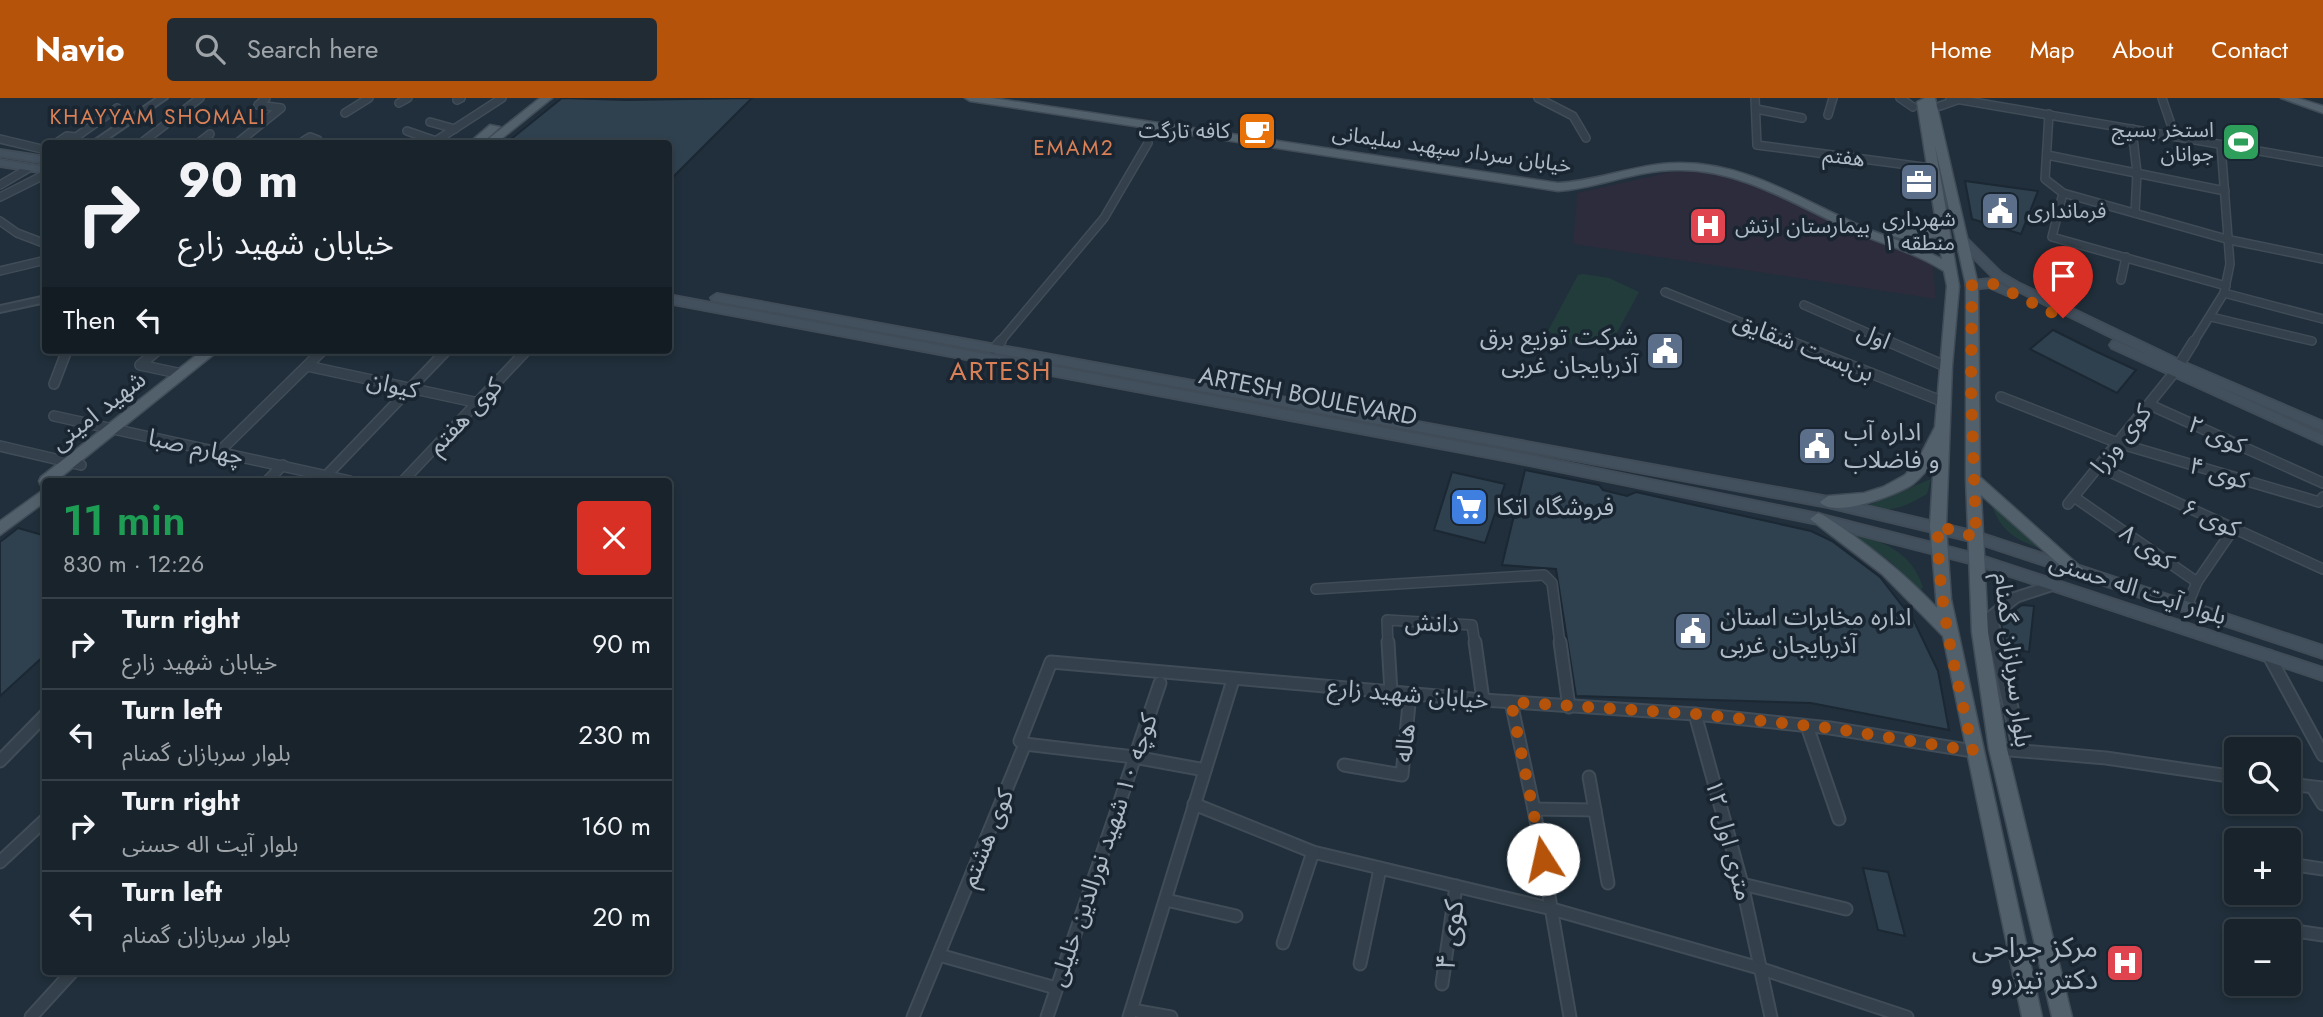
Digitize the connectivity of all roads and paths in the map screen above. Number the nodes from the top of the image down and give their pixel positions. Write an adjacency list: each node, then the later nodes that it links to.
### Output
1 (163, 98): 40 (street)
2 (200, 98): 41 (street)
3 (266, 98): 43 (street)
4 (369, 98): 26 (street)
5 (408, 98): 21 (street)
6 (502, 98): 31 (street)
7 (540, 98): 46 (main road); 47 (main road)
8 (970, 98): 74 (main road, خیابان سردار سپهبد سلیمانی)
9 (1003, 98): 67 (main road, خیابان سردار سپهبد سلیمانی)
10 (1538, 98): 37 (street)
11 (1755, 98): 24 (street)
12 (1833, 98): 28 (street)
13 (1900, 98): 19 (street)
14 (1930, 98): 32 (main road, بلوار سربازان گمنام)
15 (2162, 98): 36 (street)
16 (2286, 98): 25 (main road)
17 (2307, 98): 22 (main road)
18 (1954, 99): 20 (street); 27 (street)
19 (1915, 101): 32 (main road)
20 (1939, 102): 32 (main road)
21 (399, 103)
22 (2323, 103)
23 (117, 108): 39 (street)
24 (1756, 109): 29 (street); 56 (street, هفتم)
25 (2323, 110)
26 (345, 113)
27 (2049, 114): 33 (street); 53 (street)
28 (1828, 115)
29 (1802, 118)
30 (430, 122): 31 (street)
31 (456, 129): 45 (street)
32 (1932, 129): 56 (main road, بلوار سربازان گمنام); 70 (main road, بلوار سربازان گمنام)
33 (2132, 129): 36 (street); 59 (street)
34 (407, 131): 44 (street)
35 (210, 134): 42 (street)
36 (2175, 136): 49 (street)
37 (1586, 138)
38 (0, 139): 50 (street)
39 (62, 140)
40 (99, 140)
41 (145, 140)
42 (202, 140)
43 (241, 140)
44 (428, 140)
45 (437, 140)
46 (479, 140)
47 (492, 140)
48 (1148, 143): 95 (street)
49 (2221, 145): 54 (street); 62 (street)
50 (42, 151)
51 (42, 152): 52 (main road)
52 (0, 153)
53 (2047, 155): 59 (street); 63 (street)
54 (2323, 162)
55 (0, 163): 57 (main road)
56 (1931, 168): 67 (main road, بلوار سربازان گمنام)
57 (29, 169): 58 (main road); 61 (street)
58 (42, 171)
59 (2137, 173): 62 (street); 65 (street)
60 (42, 174): 64 (street)
61 (0, 185)
62 (2225, 191): 68 (street)
63 (2063, 193): 65 (street); 71 (street)
64 (0, 197)
65 (2135, 212): 68 (street)
66 (0, 221): 69 (street)
67 (1943, 232): 74 (main road, بلوار سربازان گمنام)
68 (2230, 240): 72 (street); 78 (street)
69 (42, 242)
70 (1964, 242): 77 (main road, بلوار سربازان گمنام); 98 (main road)
71 (2126, 257): 76 (street); 78 (street)
72 (2323, 259)
73 (42, 261): 75 (street)
74 (1950, 270): 97 (main road, بلوار سربازان گمنام)
75 (0, 271)
76 (2121, 280)
77 (1972, 285): 98 (main road); 126 (main road, بلوار سربازان گمنام)
78 (2225, 289): 85 (street, کوی وزرا); 86 (street)
79 (672, 290): 95 (main road, ARTESH BOULEVARD)
80 (1665, 292): 103 (street, بن‌بست شقایق)
81 (42, 300): 84 (street)
82 (672, 300): 95 (main road, ARTESH BOULEVARD)
83 (1804, 305): 97 (street, اول)
84 (1, 310)
85 (2211, 317): 87 (street); 98 (street, کوی وزرا)
86 (2323, 319)
87 (2312, 341)
88 (65, 354): 100 (street)
89 (153, 354): 99 (street)
90 (207, 354): 99 (main road, شهید امینی)
91 (218, 354): 99 (main road, شهید امینی)
92 (319, 354): 96 (street)
93 (443, 354): 101 (street)
94 (523, 354): 104 (street, کوی هفتم)
95 (991, 355): 113 (main road, ARTESH BOULEVARD)
96 (307, 366): 101 (street, کیوان); 114 (street)
97 (1945, 366): 103 (main road, بلوار سربازان گمنام)
98 (2176, 370): 105 (street, کوی وزرا); 108 (main road); 110 (main road)
99 (179, 379): 109 (main road, شهید امینی)
100 (54, 384)
101 (408, 388): 104 (street, کیوان); 119 (street)
102 (2001, 397): 111 (street, کوی ۴)
103 (1944, 402): 107 (main road, بلوار سربازان گمنام)
104 (479, 404): 124 (street, کوی هفتم)
105 (2150, 405): 111 (street, کوی وزرا); 127 (street, کوی ۲)
106 (54, 416): 109 (street, چهارم صبا)
107 (1943, 422): 132 (main road); 135 (main road, بلوار سربازان گمنام)
108 (2323, 427)
109 (117, 431): 114 (street, چهارم صبا); 115 (main road, شهید امینی)
110 (2323, 440)
111 (2118, 443): 118 (street, کوی وزرا); 131 (street, کوی ۴)
112 (0, 446): 115 (street)
113 (1510, 450): 116 (main road, ARTESH BOULEVARD); 125 (main road, ARTESH BOULEVARD)
114 (219, 451): 117 (street, چهارم صبا)
115 (75, 463): 120 (main road, شهید امینی); 121 (main road, شهید امینی)
116 (1622, 465): 125 (main road); 132 (main road, ARTESH BOULEVARD)
117 (282, 466): 119 (street, چهارم صبا); 122 (street)
118 (2099, 467): 130 (street, کوی وزرا); 136 (street, کوی ۶)
119 (326, 476): 123 (street, چهارم صبا)
120 (51, 478)
121 (62, 478)
122 (270, 478)
123 (336, 478)
124 (406, 478)
125 (1619, 479): 134 (main road, ARTESH BOULEVARD)
126 (1973, 479): 138 (main road, بلوار سربازان گمنام); 142 (main road)
127 (2323, 483)
128 (42, 484): 133 (main road, شهید امینی)
129 (42, 496): 137 (main road)
130 (2071, 500): 144 (street, کوی ۸)
131 (2321, 500)
132 (1828, 502): 135 (main road, ARTESH BOULEVARD)
133 (0, 518)
134 (1818, 519): 139 (main road, ARTESH BOULEVARD); 150 (main road)
135 (1938, 526): 138 (main road, بلوار آیت اله حسنی); 139 (main road, بلوار سربازان گمنام)
136 (2234, 528): 141 (street, کوی ۶); 144 (street)
137 (0, 529)
138 (1976, 537): 140 (main road, بلوار سربازان گمنام); 142 (main road, بلوار آیت اله حسنی)
139 (1938, 549): 140 (main road, بلوار آیت اله حسنی); 150 (main road, بلوار سربازان گمنام)
140 (1975, 559): 145 (main road, بلوار آیت اله حسنی); 151 (main road, بلوار سربازان گمنام)
141 (2323, 569)
142 (2077, 570): 143 (main road, بلوار آیت اله حسنی)
143 (2113, 582): 147 (main road); 148 (main road, بلوار آیت اله حسنی)
144 (2197, 582): 148 (street, کوی ۸)
145 (2055, 585): 147 (main road, بلوار آیت اله حسنی); 149 (street)
146 (1316, 589): 162 (street)
147 (2108, 603): 153 (main road, بلوار آیت اله حسنی)
148 (2187, 606): 152 (main road, بلوار آیت اله حسنی)
149 (1990, 616): 151 (street); 168 (street)
150 (1947, 631): 169 (main road, بلوار سربازان گمنام)
151 (1980, 632): 167 (main road, بلوار سربازان گمنام)
152 (2323, 652)
153 (2269, 656): 155 (main road, بلوار آیت اله حسنی); 170 (street)
154 (1051, 662): 156 (street, خیابان شهید زارع); 166 (street, کوی هشتم)
155 (2323, 674)
156 (1233, 680): 158 (street, خیابان شهید زارع); 174 (street)
157 (1160, 684): 171 (street, کوچه ۱۰ شهید نورالدین خلیلی)
158 (1391, 692): 159 (street, خیابان شهید زارع); 160 (street, دانش)
159 (1410, 694): 160 (street, خیابان شهید زارع); 173 (street, هاله)
160 (1483, 700): 161 (street, خیابان شهید زارع)
161 (1511, 702): 162 (street, خیابان شهید زارع); 180 (street)
162 (1569, 707): 163 (street, خیابان شهید زارع)
163 (1696, 714): 165 (street, خیابان شهید زارع); 190 (street, ۱۲ متری اول)
164 (42, 718): 172 (street)
165 (1807, 726): 169 (street, خیابان شهید زارع); 182 (street)
166 (1025, 744): 171 (street); 199 (street, کوی هشتم)
167 (1998, 749): 168 (street); 214 (main road, بلوار سربازان گمنام)
168 (2020, 749): 175 (street)
169 (1973, 751): 213 (main road, بلوار سربازان گمنام)
170 (2323, 755)
171 (1134, 757): 174 (street); 204 (street, کوچه ۱۰ شهید نورالدین خلیلی)
172 (0, 761)
173 (1344, 765)
174 (1205, 770): 178 (street)
175 (2224, 775)
176 (1589, 777): 181 (street)
177 (2318, 788): 179 (street)
178 (1194, 804): 184 (street); 192 (street)
179 (2323, 804)
180 (1534, 809): 181 (street); 193 (street)
181 (1595, 810): 189 (street)
182 (1839, 819)
183 (42, 823): 185 (street)
184 (1313, 852): 187 (street); 198 (street)
185 (0, 862)
186 (2301, 865): 188 (street)
187 (1380, 869): 191 (street); 200 (street)
188 (2323, 869)
189 (1608, 883)
190 (1742, 884): 194 (street); 201 (street, ۱۲ متری اول)
191 (1456, 886): 193 (street); 203 (street, کوی ۴)
192 (1166, 900): 195 (street); 205 (street)
193 (1552, 909): 201 (street); 210 (street)
194 (1846, 909)
195 (1236, 916)
196 (2301, 931): 197 (street)
197 (2323, 934)
198 (1283, 943)
199 (939, 955): 204 (street); 207 (street, کوی هشتم)
200 (1360, 964)
201 (1759, 968): 211 (street, ۱۲ متری اول); 212 (street)
202 (69, 975): 206 (street)
203 (1442, 984)
204 (1056, 988): 208 (street, کوچه ۱۰ شهید نورالدین خلیلی)
205 (1130, 1013): 209 (street)
206 (31, 1017)
207 (913, 1017)
208 (1047, 1017)
209 (1171, 1017)
210 (1570, 1017)
211 (1771, 1017)
212 (1907, 1017)
213 (2032, 1017)
214 (2062, 1017)

